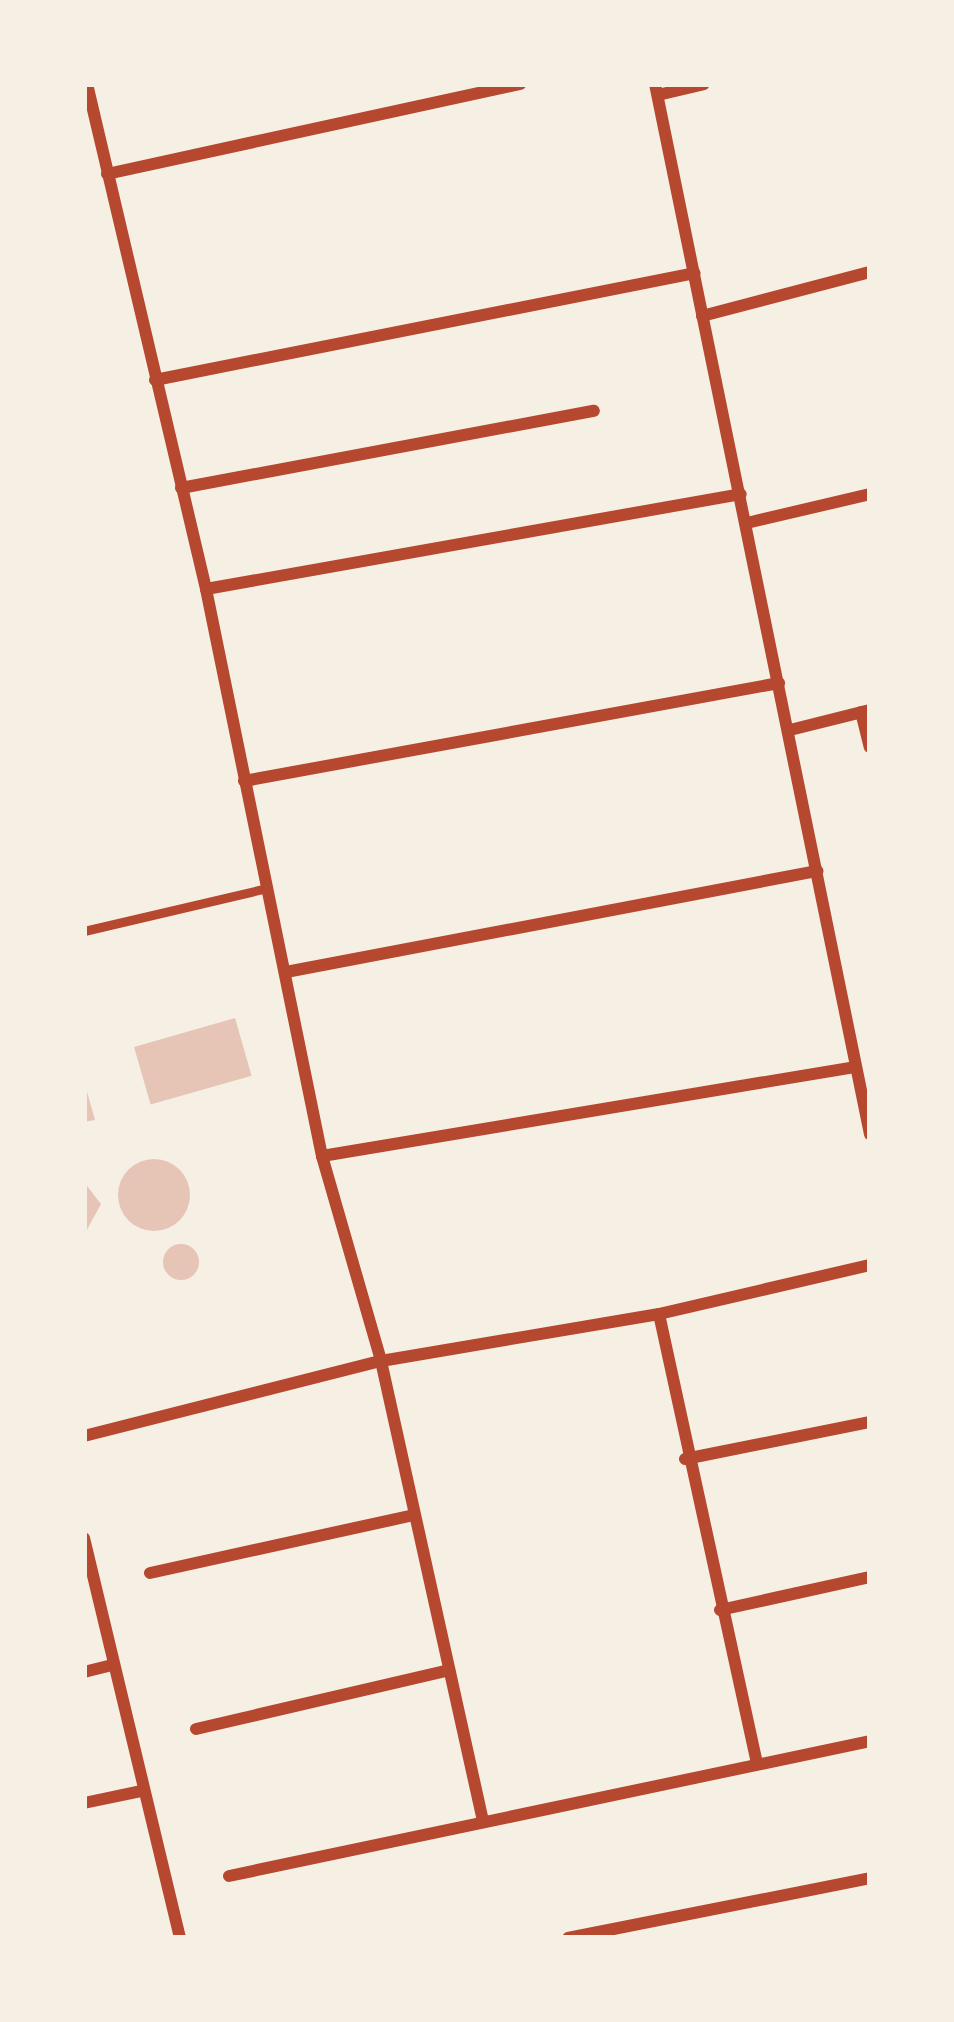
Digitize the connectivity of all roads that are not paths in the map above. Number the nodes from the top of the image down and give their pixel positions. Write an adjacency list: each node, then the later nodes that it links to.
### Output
1 (87, 84): 5 (street)
2 (520, 84): 5 (street)
3 (704, 84): 4 (street)
4 (656, 89): 7 (street)
5 (107, 174): 9 (street)
6 (870, 272): 8 (street)
7 (695, 273): 8 (street); 9 (street)
8 (702, 316): 12 (street)
9 (155, 380): 11 (street)
10 (594, 410): 11 (street)
11 (182, 488): 15 (street)
12 (741, 494): 14 (street); 15 (street)
13 (870, 494): 14 (street)
14 (751, 522): 16 (street)
15 (206, 589): 20 (street)
16 (779, 683): 18 (street); 20 (street)
17 (865, 711): 18 (street); 19 (street)
18 (790, 730): 21 (street)
19 (870, 747)
20 (244, 782): 22 (street)
21 (817, 871): 24 (street); 25 (street)
22 (268, 888): 23 (lane); 24 (street)
23 (84, 931)
24 (286, 972): 28 (street)
25 (855, 1067): 26 (street); 28 (street)
26 (865, 1090): 27 (street)
27 (870, 1134)
28 (322, 1156): 31 (street)
29 (870, 1265): 30 (street)
30 (659, 1314): 31 (street); 34 (street)
31 (381, 1361): 33 (street); 35 (street)
32 (870, 1422): 34 (street)
33 (84, 1436)
34 (685, 1459): 39 (street)
35 (413, 1515): 37 (street); 41 (street)
36 (84, 1538): 40 (street)
37 (150, 1573)
38 (870, 1576): 39 (street)
39 (720, 1610): 45 (street)
40 (113, 1665): 42 (street); 46 (street)
41 (449, 1670): 43 (street); 48 (street)
42 (84, 1672)
43 (196, 1730)
44 (870, 1741): 45 (street)
45 (756, 1759): 48 (street)
46 (141, 1791): 47 (street); 51 (street)
47 (84, 1803)
48 (483, 1822): 49 (street)
49 (229, 1876)
50 (870, 1878): 52 (street)
51 (180, 1938)
52 (568, 1938)

